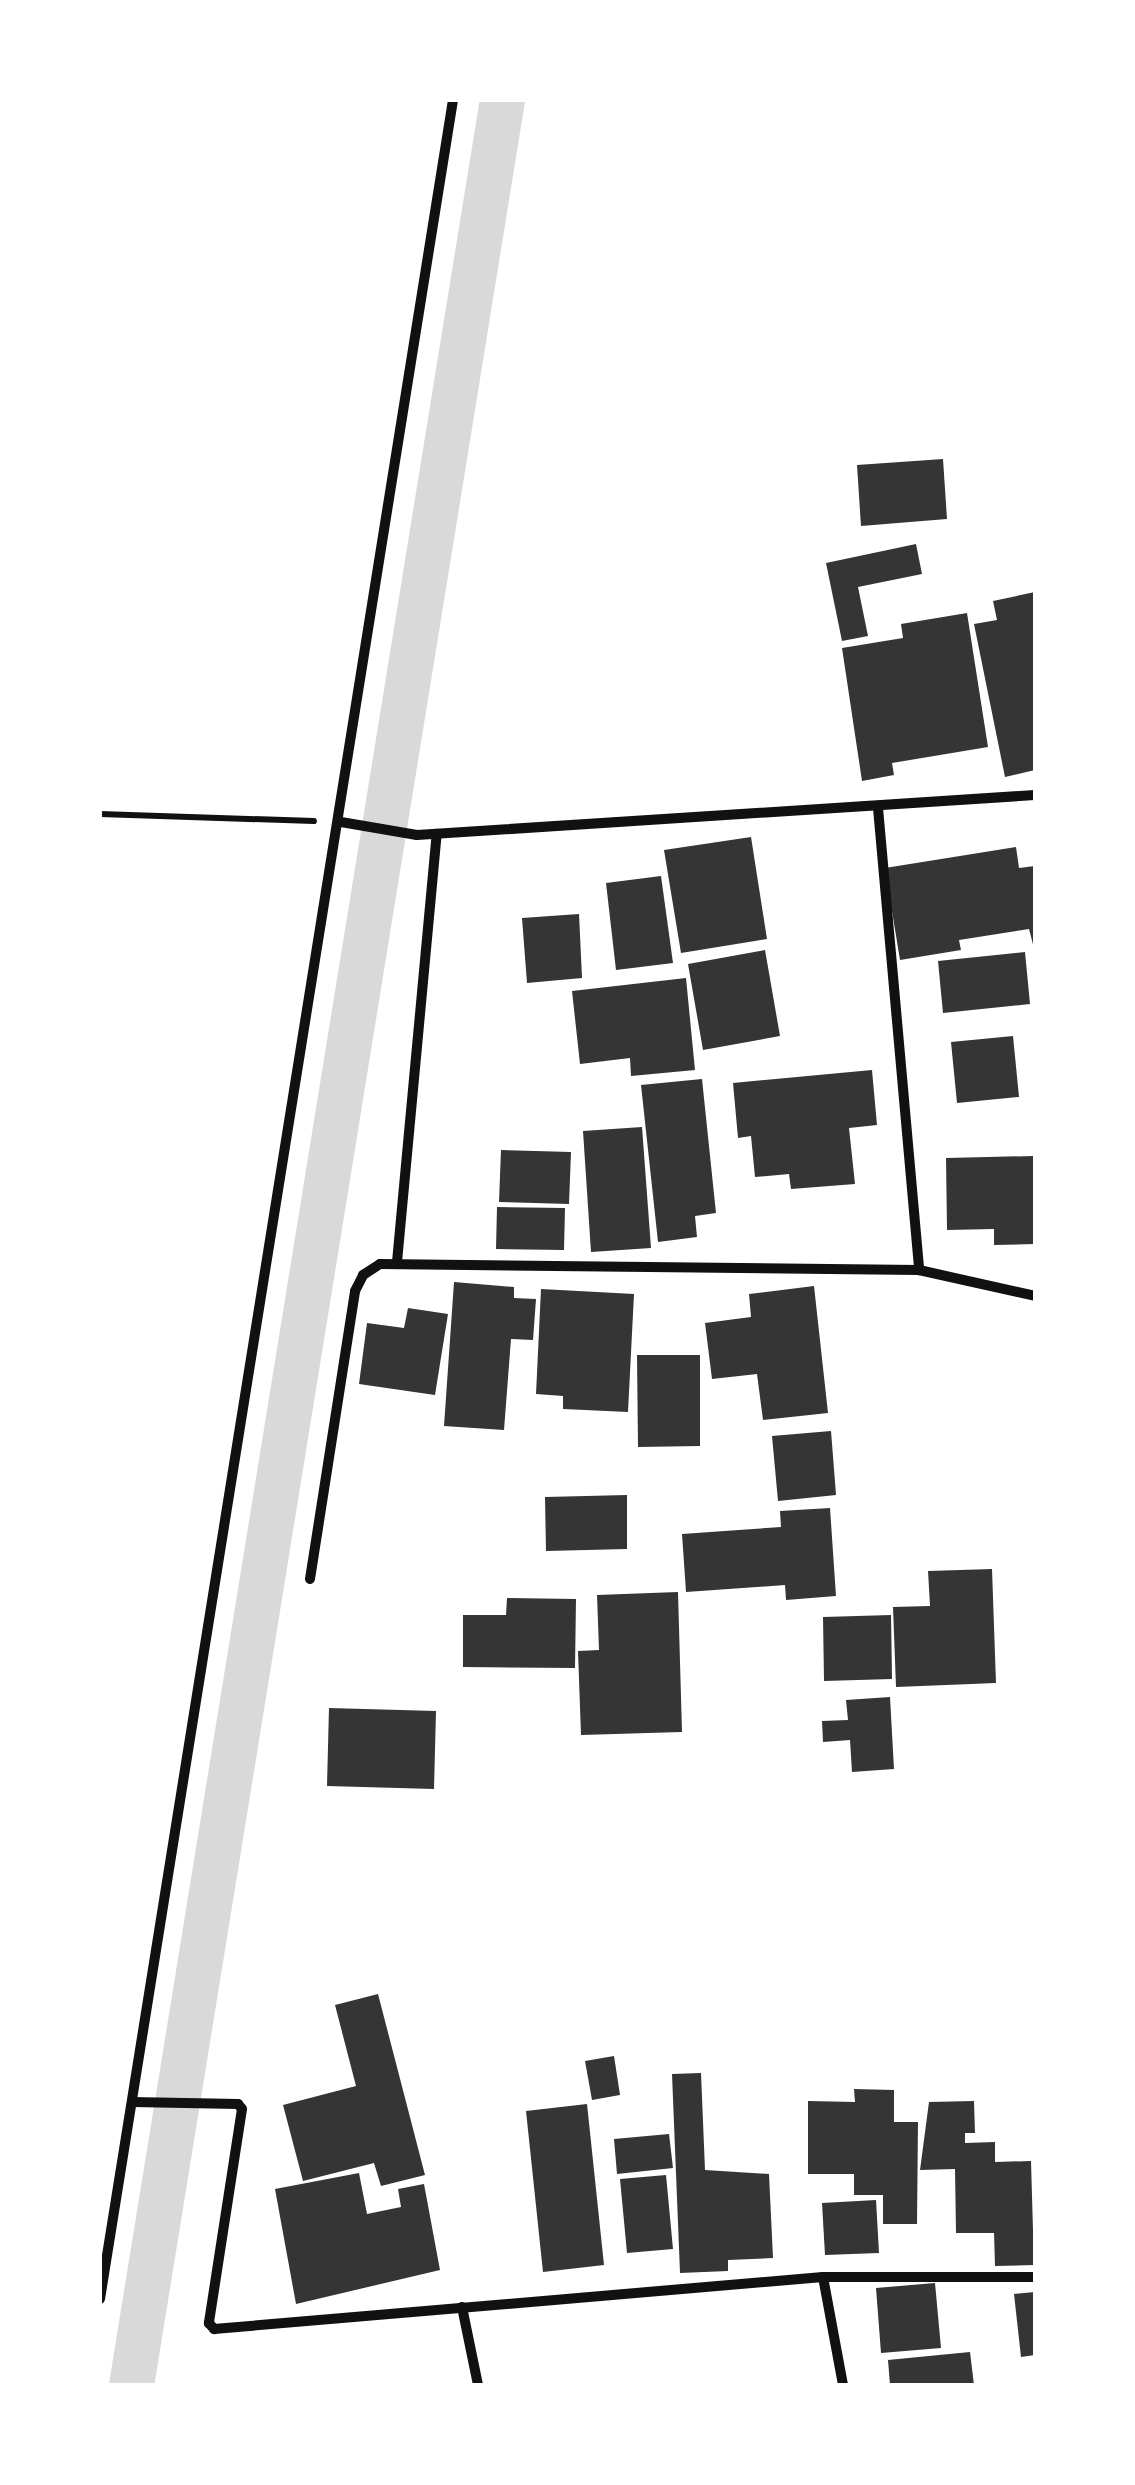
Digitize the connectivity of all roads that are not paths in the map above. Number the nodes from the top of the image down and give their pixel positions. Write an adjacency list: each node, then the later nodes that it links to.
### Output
1 (453, 100): 4 (street)
2 (1035, 795): 3 (street)
3 (878, 808): 5 (street); 7 (street)
4 (347, 824): 5 (street); 10 (street)
5 (436, 834): 6 (street)
6 (397, 1262): 7 (street); 9 (street)
7 (918, 1270): 8 (street)
8 (1035, 1296)
9 (310, 1578)
10 (132, 2102): 13 (street); 14 (street)
11 (823, 2277): 12 (street); 14 (street); 16 (street)
12 (1035, 2277)
13 (100, 2299)
14 (462, 2307): 15 (street)
15 (478, 2385)
16 (843, 2385)

